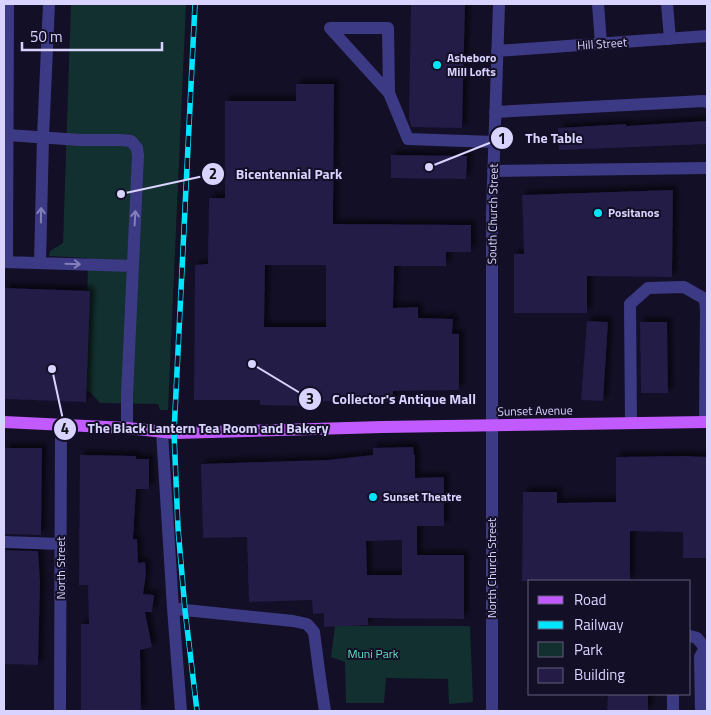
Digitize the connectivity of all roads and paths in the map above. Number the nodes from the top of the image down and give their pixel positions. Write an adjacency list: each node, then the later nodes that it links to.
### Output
1 (8, 4): 13 (street)
2 (49, 4): 14 (street)
3 (499, 4): 9 (street, South Church Street)
4 (598, 4): 8 (street)
5 (667, 4): 7 (street)
6 (707, 36): 7 (street, Hill Street)
7 (670, 39): 8 (street, Hill Street)
8 (601, 44): 9 (street, Hill Street)
9 (497, 51): 12 (street, South Church Street)
10 (390, 93): 10 (street); 15 (street)
11 (707, 102): 12 (street)
12 (495, 112): 15 (street, South Church Street)
13 (7, 135): 14 (street); 18 (street)
14 (43, 137): 19 (street, one-way to 14); 20 (street, one-way to 14)
15 (494, 142): 17 (street, South Church Street)
16 (707, 168): 17 (street)
17 (493, 171): 25 (street, South Church Street)
18 (5, 262): 19 (street)
19 (40, 263): 20 (street, one-way to 20)
20 (133, 266): 26 (street)
21 (4, 422): 24 (main road, Sunset Avenue)
22 (706, 422): 23 (main road, Sunset Avenue); 23 (street)
23 (631, 423): 25 (main road, Sunset Avenue)
24 (61, 424): 26 (main road, Sunset Avenue); 29 (street, North Street)
25 (492, 425): 27 (main road, Sunset Avenue); 38 (street, North Church Street)
26 (127, 428): 27 (main road, Sunset Avenue)
27 (162, 432): 30 (street)
28 (4, 542): 29 (street)
29 (61, 544): 35 (street, North Street)
30 (173, 608): 36 (street); 37 (street)
31 (691, 636): 32 (street)
32 (706, 648): 33 (street)
33 (704, 694): 40 (street)
34 (673, 695): 39 (street)
35 (60, 711)
36 (181, 711)
37 (326, 711)
38 (492, 711)
39 (673, 711)
40 (701, 711)

